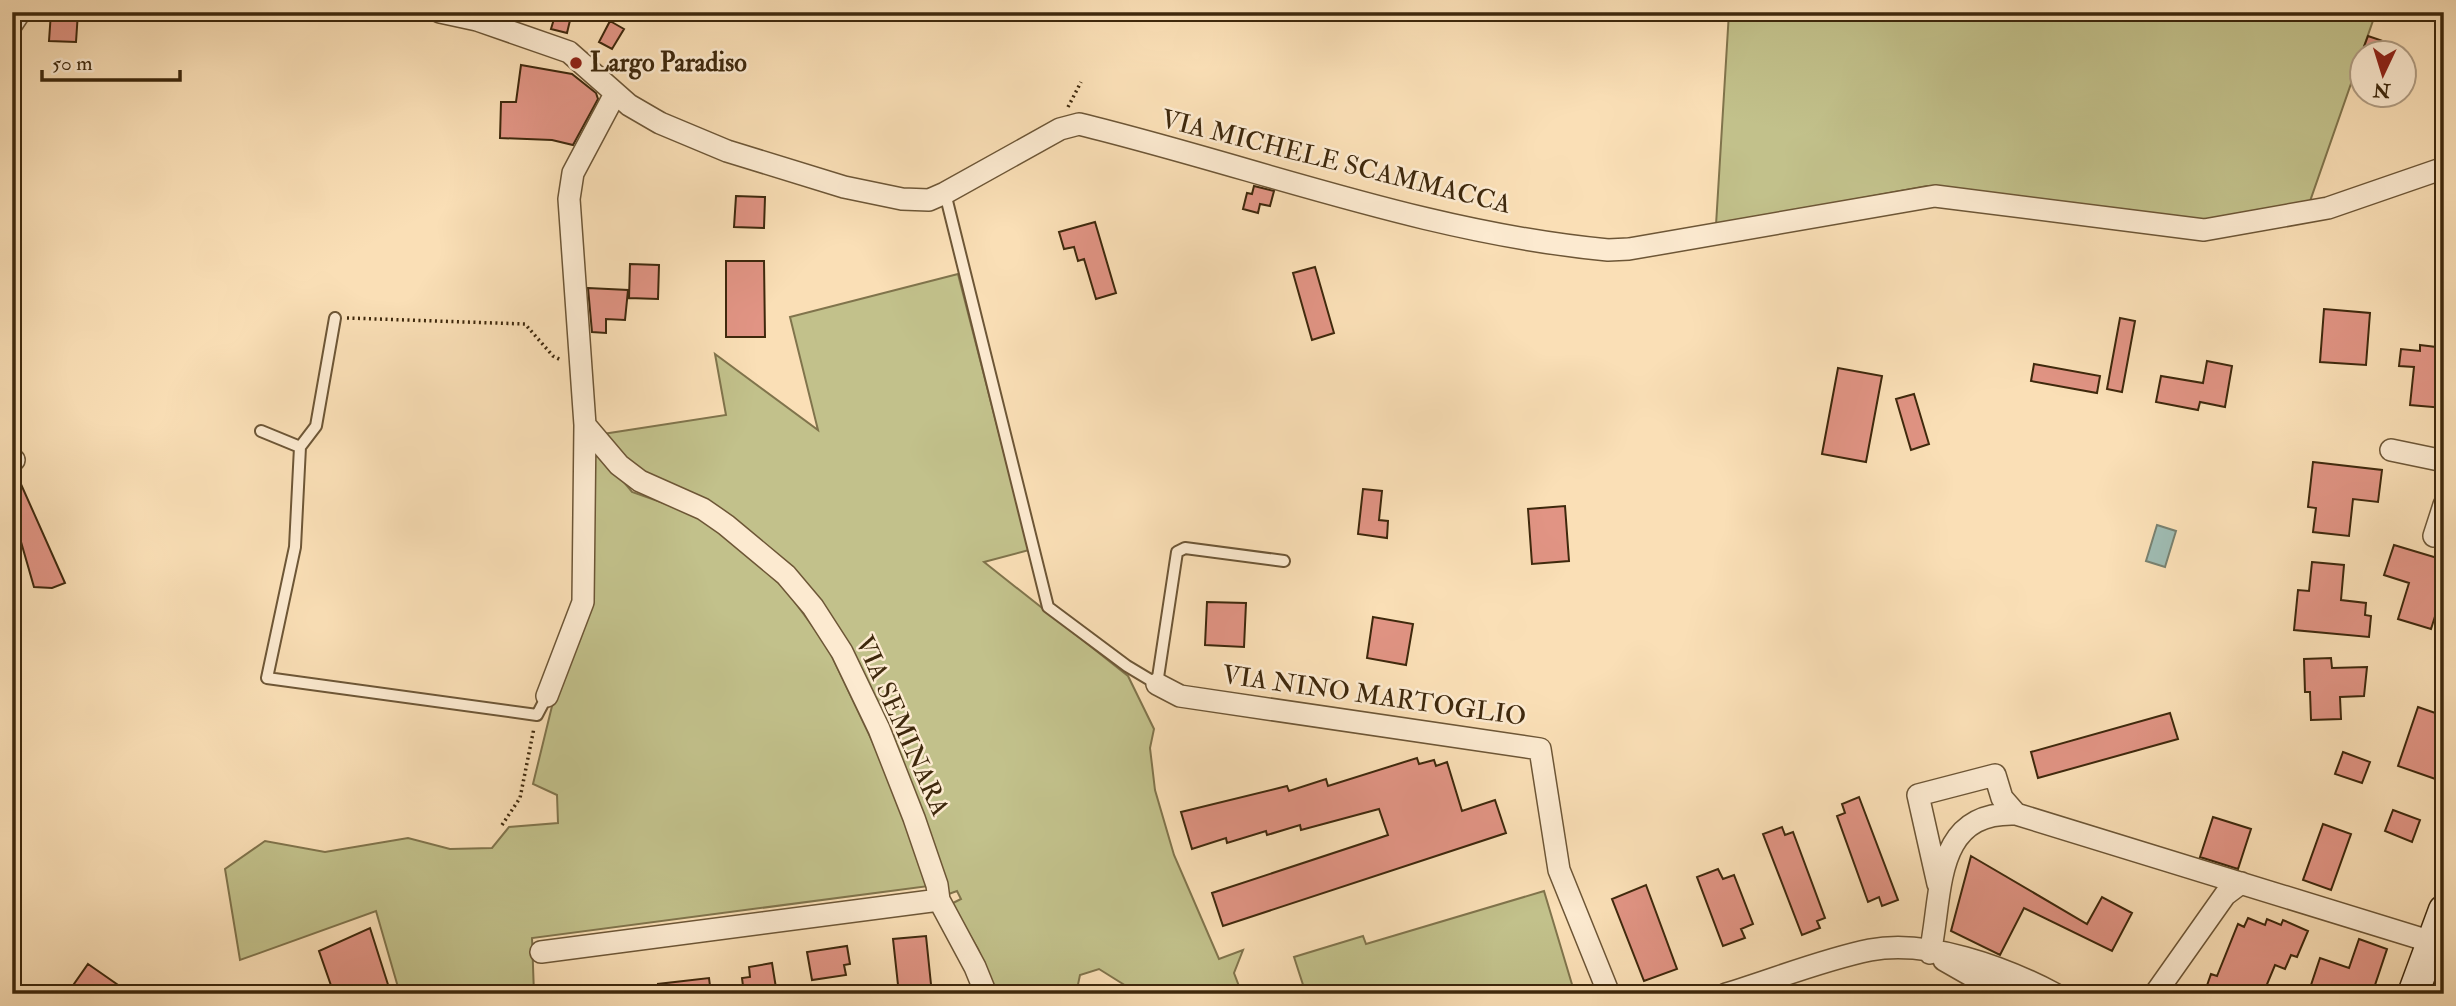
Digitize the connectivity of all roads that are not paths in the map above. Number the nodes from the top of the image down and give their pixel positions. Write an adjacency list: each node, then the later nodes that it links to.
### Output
1 (20, 12): 3 (street)
2 (440, 12): 4 (street, VIA MICHELE SCAMMACCA)
3 (12, 24)
4 (615, 94): 6 (street, VIA MICHELE SCAMMACCA); 8 (street)
5 (2444, 168): 6 (street, VIA MICHELE SCAMMACCA)
6 (945, 193): 16 (lane)
7 (335, 318): 10 (lane)
8 (585, 425): 17 (street); 21 (street, VIA SEMINARA)
9 (261, 431): 10 (lane)
10 (300, 447): 17 (lane)
11 (2391, 450): 12 (street)
12 (2444, 461)
13 (2444, 505): 14 (street)
14 (2434, 536)
15 (1284, 561): 16 (lane)
16 (1157, 684): 28 (street, VIA NINO MARTOGLIO)
17 (547, 696)
18 (2015, 814): 19 (street); 20 (street); 20 (street)
19 (2241, 883): 23 (street); 32 (street)
20 (1939, 887): 25 (street)
21 (939, 900): 24 (street); 27 (street, VIA SEMINARA)
22 (2444, 910): 23 (street)
23 (2432, 942): 26 (street)
24 (541, 952)
25 (1930, 953): 29 (street); 30 (street); 31 (street)
26 (2416, 991)
27 (986, 994)
28 (1609, 994)
29 (1726, 994)
30 (2017, 994)
31 (2055, 994)
32 (2155, 994)

